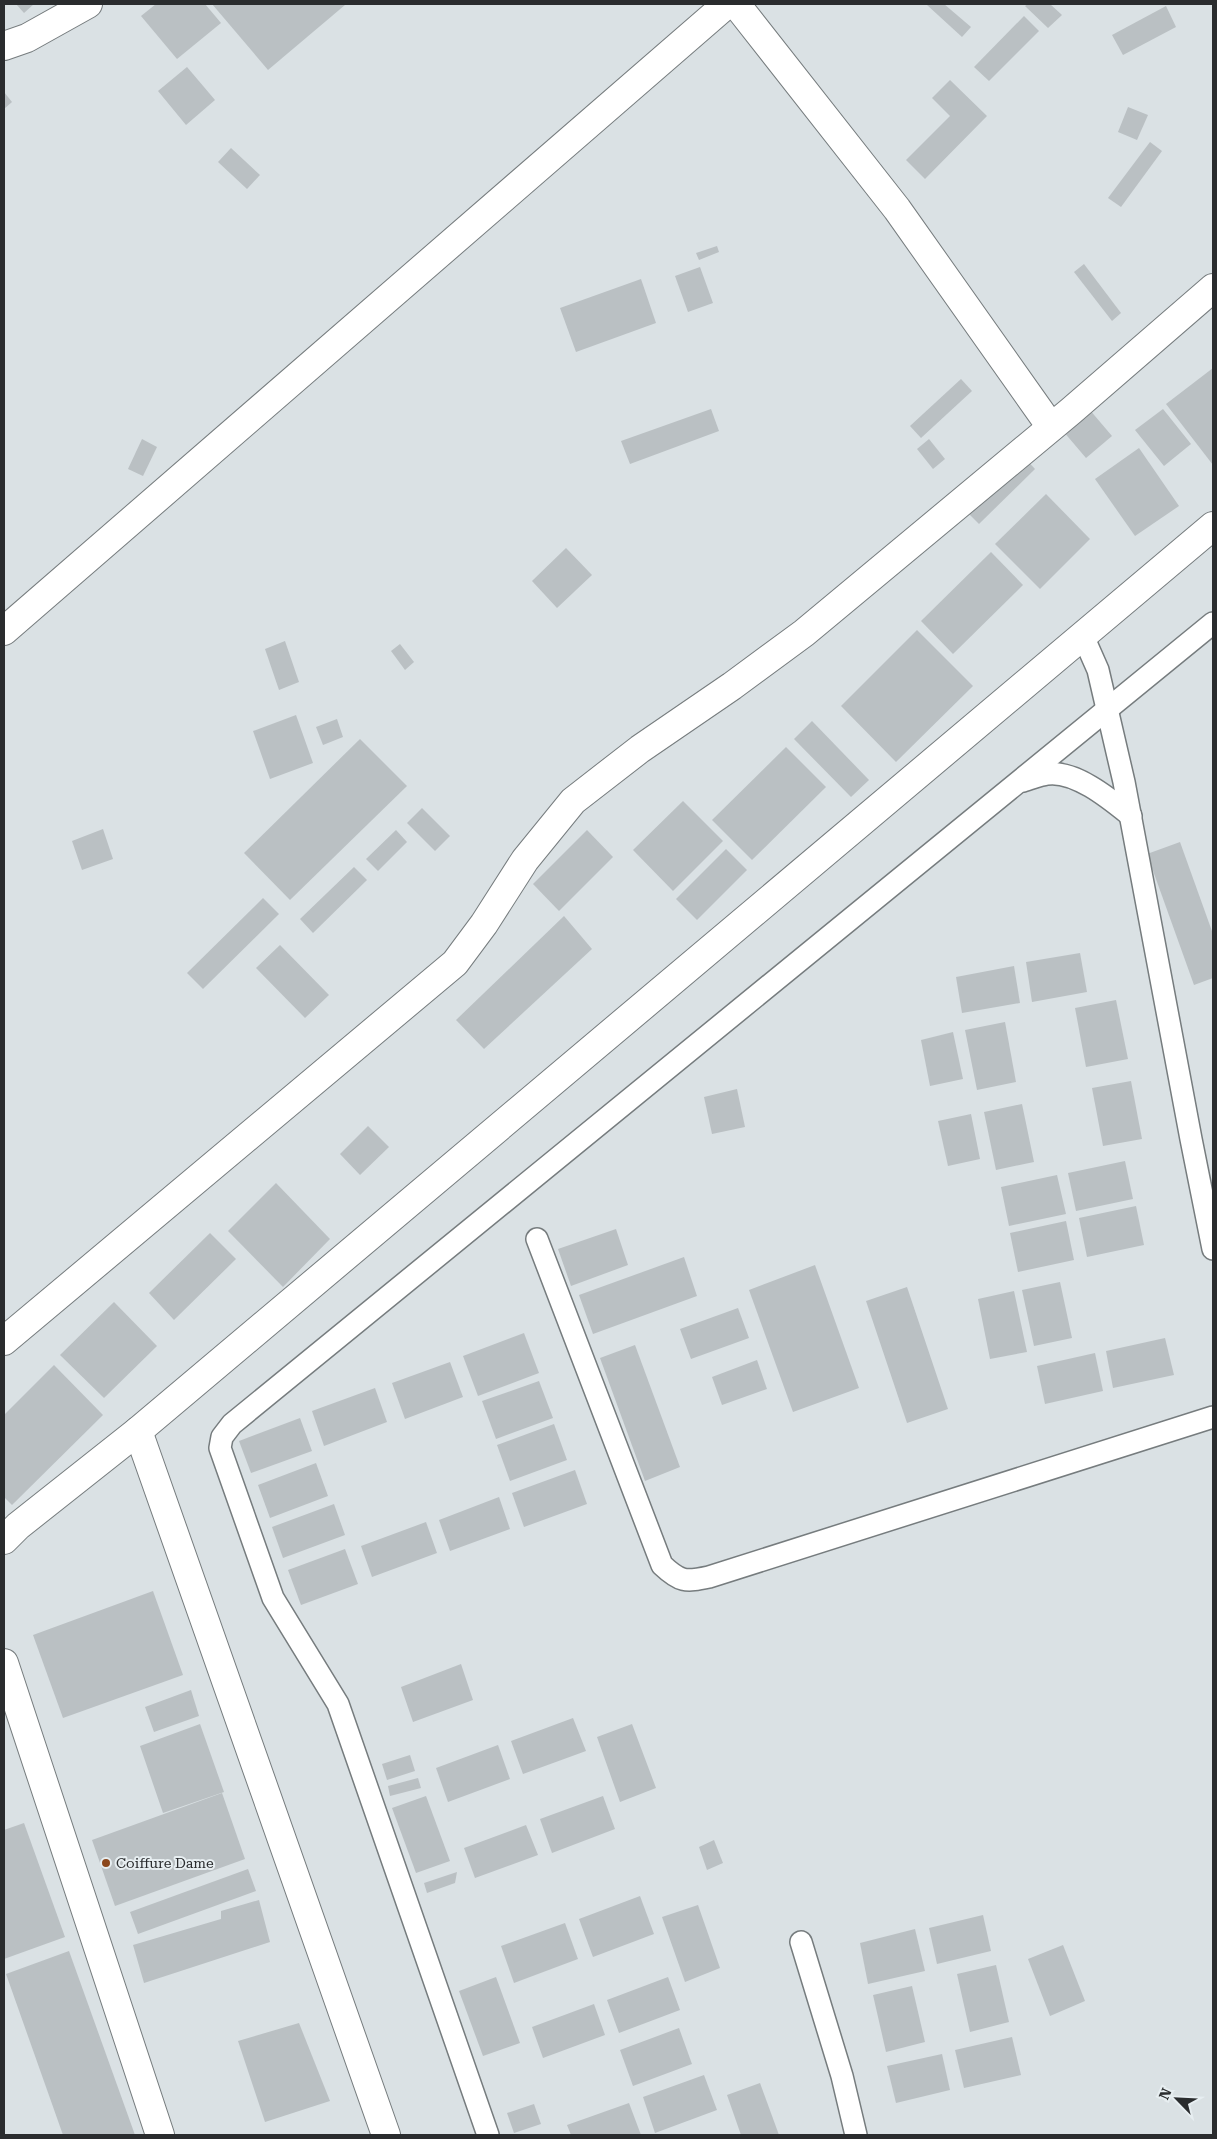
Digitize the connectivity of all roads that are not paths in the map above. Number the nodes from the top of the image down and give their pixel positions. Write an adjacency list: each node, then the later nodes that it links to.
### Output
1 (88, 4): 4 (street)
2 (727, 4): 9 (street)
3 (736, 4): 6 (street)
4 (4, 46)
5 (1213, 288): 6 (street)
6 (1051, 427): 16 (street)
7 (1213, 526): 10 (street)
8 (1212, 626): 11 (lane)
9 (4, 631)
10 (1083, 636): 11 (lane); 18 (street)
11 (1107, 710): 12 (lane); 13 (lane)
12 (1018, 782): 13 (lane); 26 (lane)
13 (1131, 816): 15 (lane)
14 (537, 1239): 20 (lane)
15 (1213, 1249)
16 (4, 1341)
17 (1213, 1417): 20 (lane)
18 (138, 1431): 19 (street); 25 (street)
19 (9, 1525)
20 (709, 1577): 21 (lane)
21 (703, 1597)
22 (4, 1662): 24 (street)
23 (801, 1942): 27 (lane)
24 (160, 2135)
25 (386, 2135)
26 (488, 2135)
27 (856, 2135)

